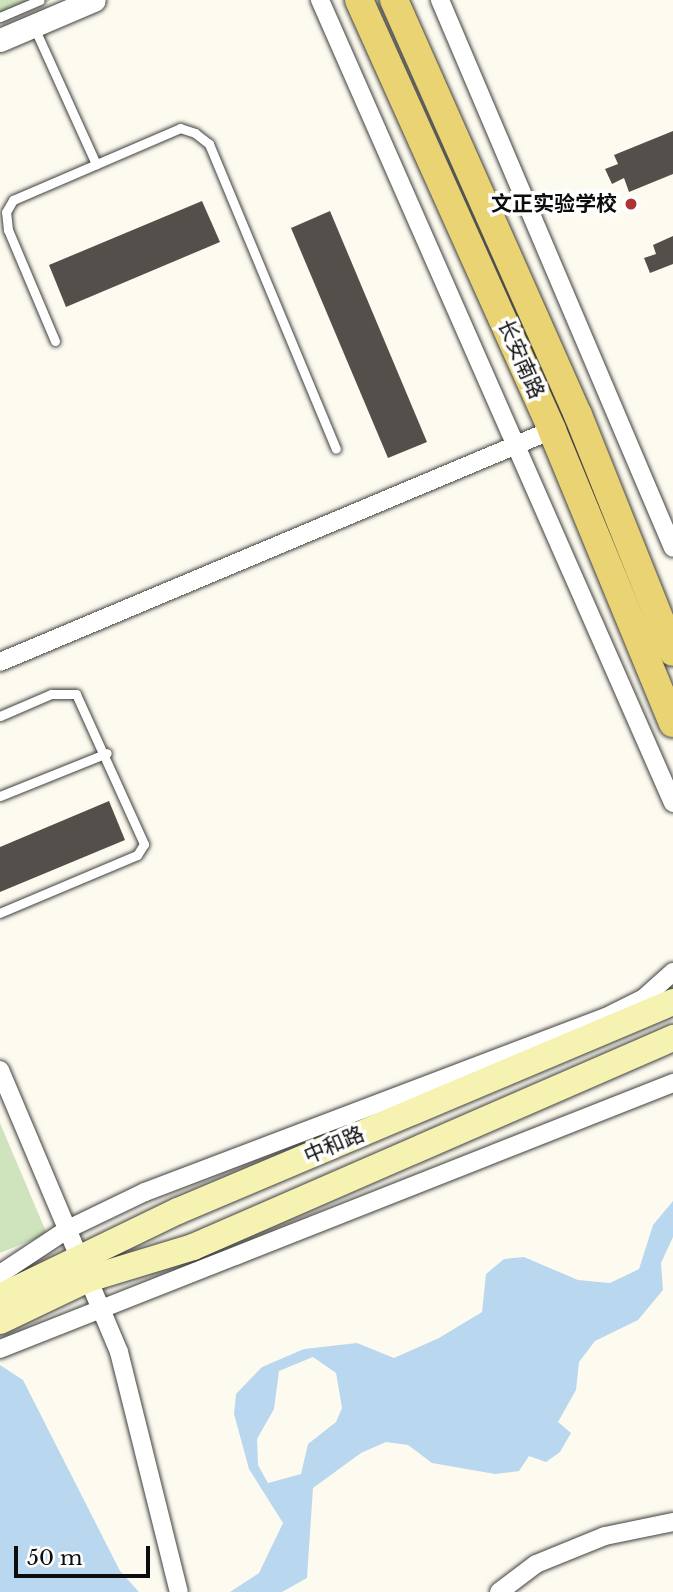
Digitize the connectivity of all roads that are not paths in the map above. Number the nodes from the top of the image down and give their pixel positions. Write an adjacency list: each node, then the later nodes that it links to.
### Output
1 (40, 0): 7 (lane)
2 (94, 0): 8 (street)
3 (320, 0): 13 (street)
4 (359, 0): 12 (main road, 长安南路)
5 (394, 0): 16 (main road, 长安南路)
6 (440, 0): 15 (street)
7 (0, 17)
8 (33, 25): 9 (street); 10 (lane)
9 (0, 40)
10 (96, 164): 11 (lane); 14 (lane)
11 (55, 341)
12 (552, 430): 13 (street); 19 (main road, 长安南路)
13 (520, 443): 17 (street); 22 (street)
14 (336, 449)
15 (673, 548)
16 (673, 652)
17 (0, 662)
18 (0, 716): 20 (lane)
19 (673, 723)
20 (107, 753): 21 (lane); 23 (lane)
21 (0, 796)
22 (673, 803)
23 (0, 913)
24 (673, 972): 29 (street)
25 (673, 1002): 30 (main road, 中和路)
26 (673, 1038): 30 (main road, 中和路)
27 (0, 1070): 29 (street)
28 (673, 1083): 32 (street)
29 (68, 1229): 30 (street); 31 (street)
30 (84, 1270): 31 (main road, 中和路); 32 (street)
31 (5, 1308): 32 (street); 33 (street)
32 (103, 1312): 35 (street)
33 (0, 1349)
34 (673, 1522): 36 (street)
35 (179, 1592)
36 (499, 1592)

